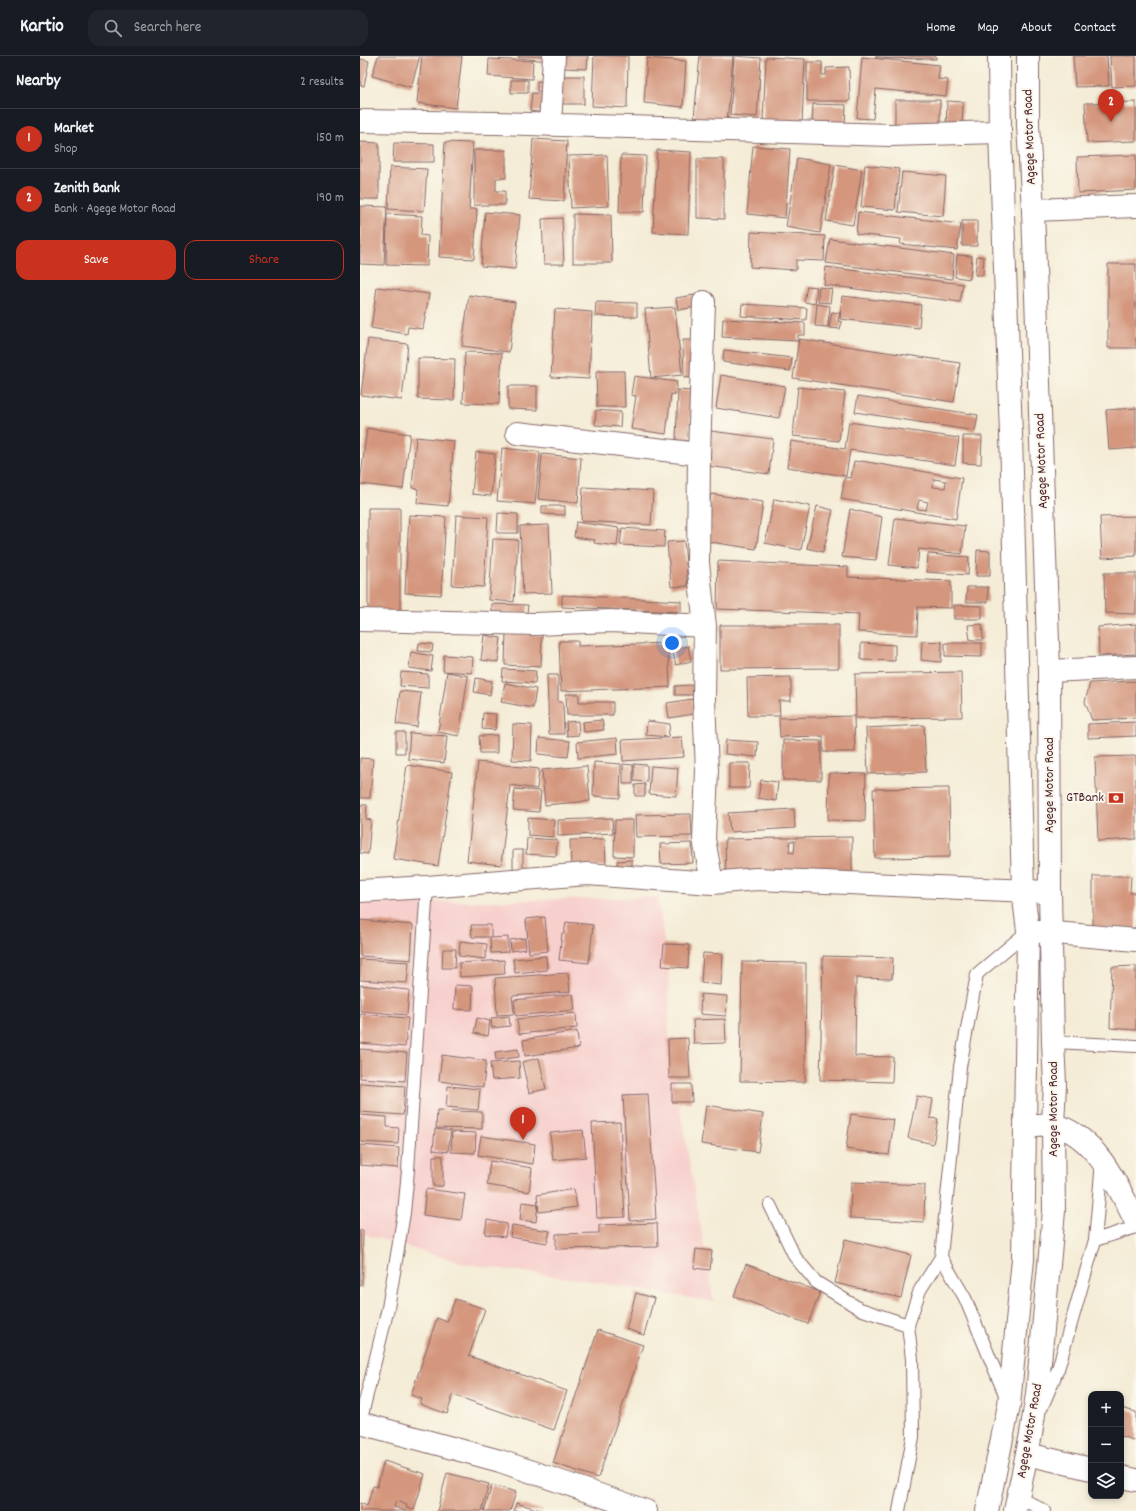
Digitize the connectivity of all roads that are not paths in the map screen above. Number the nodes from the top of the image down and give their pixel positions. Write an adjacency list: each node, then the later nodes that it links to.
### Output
1 (554, 56): 5 (main road)
2 (999, 56): 6 (main road, Agege Motor Road)
3 (1028, 56): 8 (main road, Agege Motor Road)
4 (360, 121): 5 (main road)
5 (550, 125): 6 (main road)
6 (1000, 132): 19 (main road, Agege Motor Road)
7 (1136, 206): 8 (main road)
8 (1033, 210): 15 (main road, Agege Motor Road)
9 (704, 302): 11 (main road)
10 (517, 433): 11 (main road)
11 (699, 454): 13 (main road)
12 (360, 620): 13 (main road)
13 (706, 626): 16 (main road)
14 (1136, 667): 15 (main road)
15 (1049, 671): 20 (main road, Agege Motor Road)
16 (712, 883): 17 (main road); 19 (main road)
17 (427, 887): 18 (main road); 36 (lane)
18 (360, 891)
19 (1023, 891): 20 (main road); 21 (main road, Agege Motor Road)
20 (1050, 892): 22 (main road, Agege Motor Road)
21 (1028, 931): 22 (main road); 27 (main road, Agege Motor Road); 33 (lane)
22 (1052, 933): 23 (main road); 24 (main road, Agege Motor Road)
23 (1136, 940)
24 (1053, 1042): 25 (lane); 26 (main road, Agege Motor Road)
25 (1136, 1046)
26 (1053, 1125): 27 (main road); 28 (main road); 37 (main road, Agege Motor Road)
27 (1026, 1126): 35 (main road, Agege Motor Road)
28 (1102, 1160): 30 (main road); 32 (lane)
29 (770, 1205): 34 (lane)
30 (1136, 1222)
31 (1136, 1228): 32 (lane)
32 (1095, 1240): 37 (lane)
33 (941, 1257): 34 (lane); 35 (lane)
34 (908, 1325): 43 (lane)
35 (1009, 1405): 44 (main road, Agege Motor Road)
36 (360, 1423): 42 (main road)
37 (1029, 1444): 38 (main road); 41 (main road, Agege Motor Road)
38 (1088, 1468)
39 (1124, 1478): 40 (main road)
40 (1136, 1480)
41 (1016, 1503): 45 (lane)
42 (646, 1511)
43 (899, 1511)
44 (987, 1511)
45 (1044, 1511)

